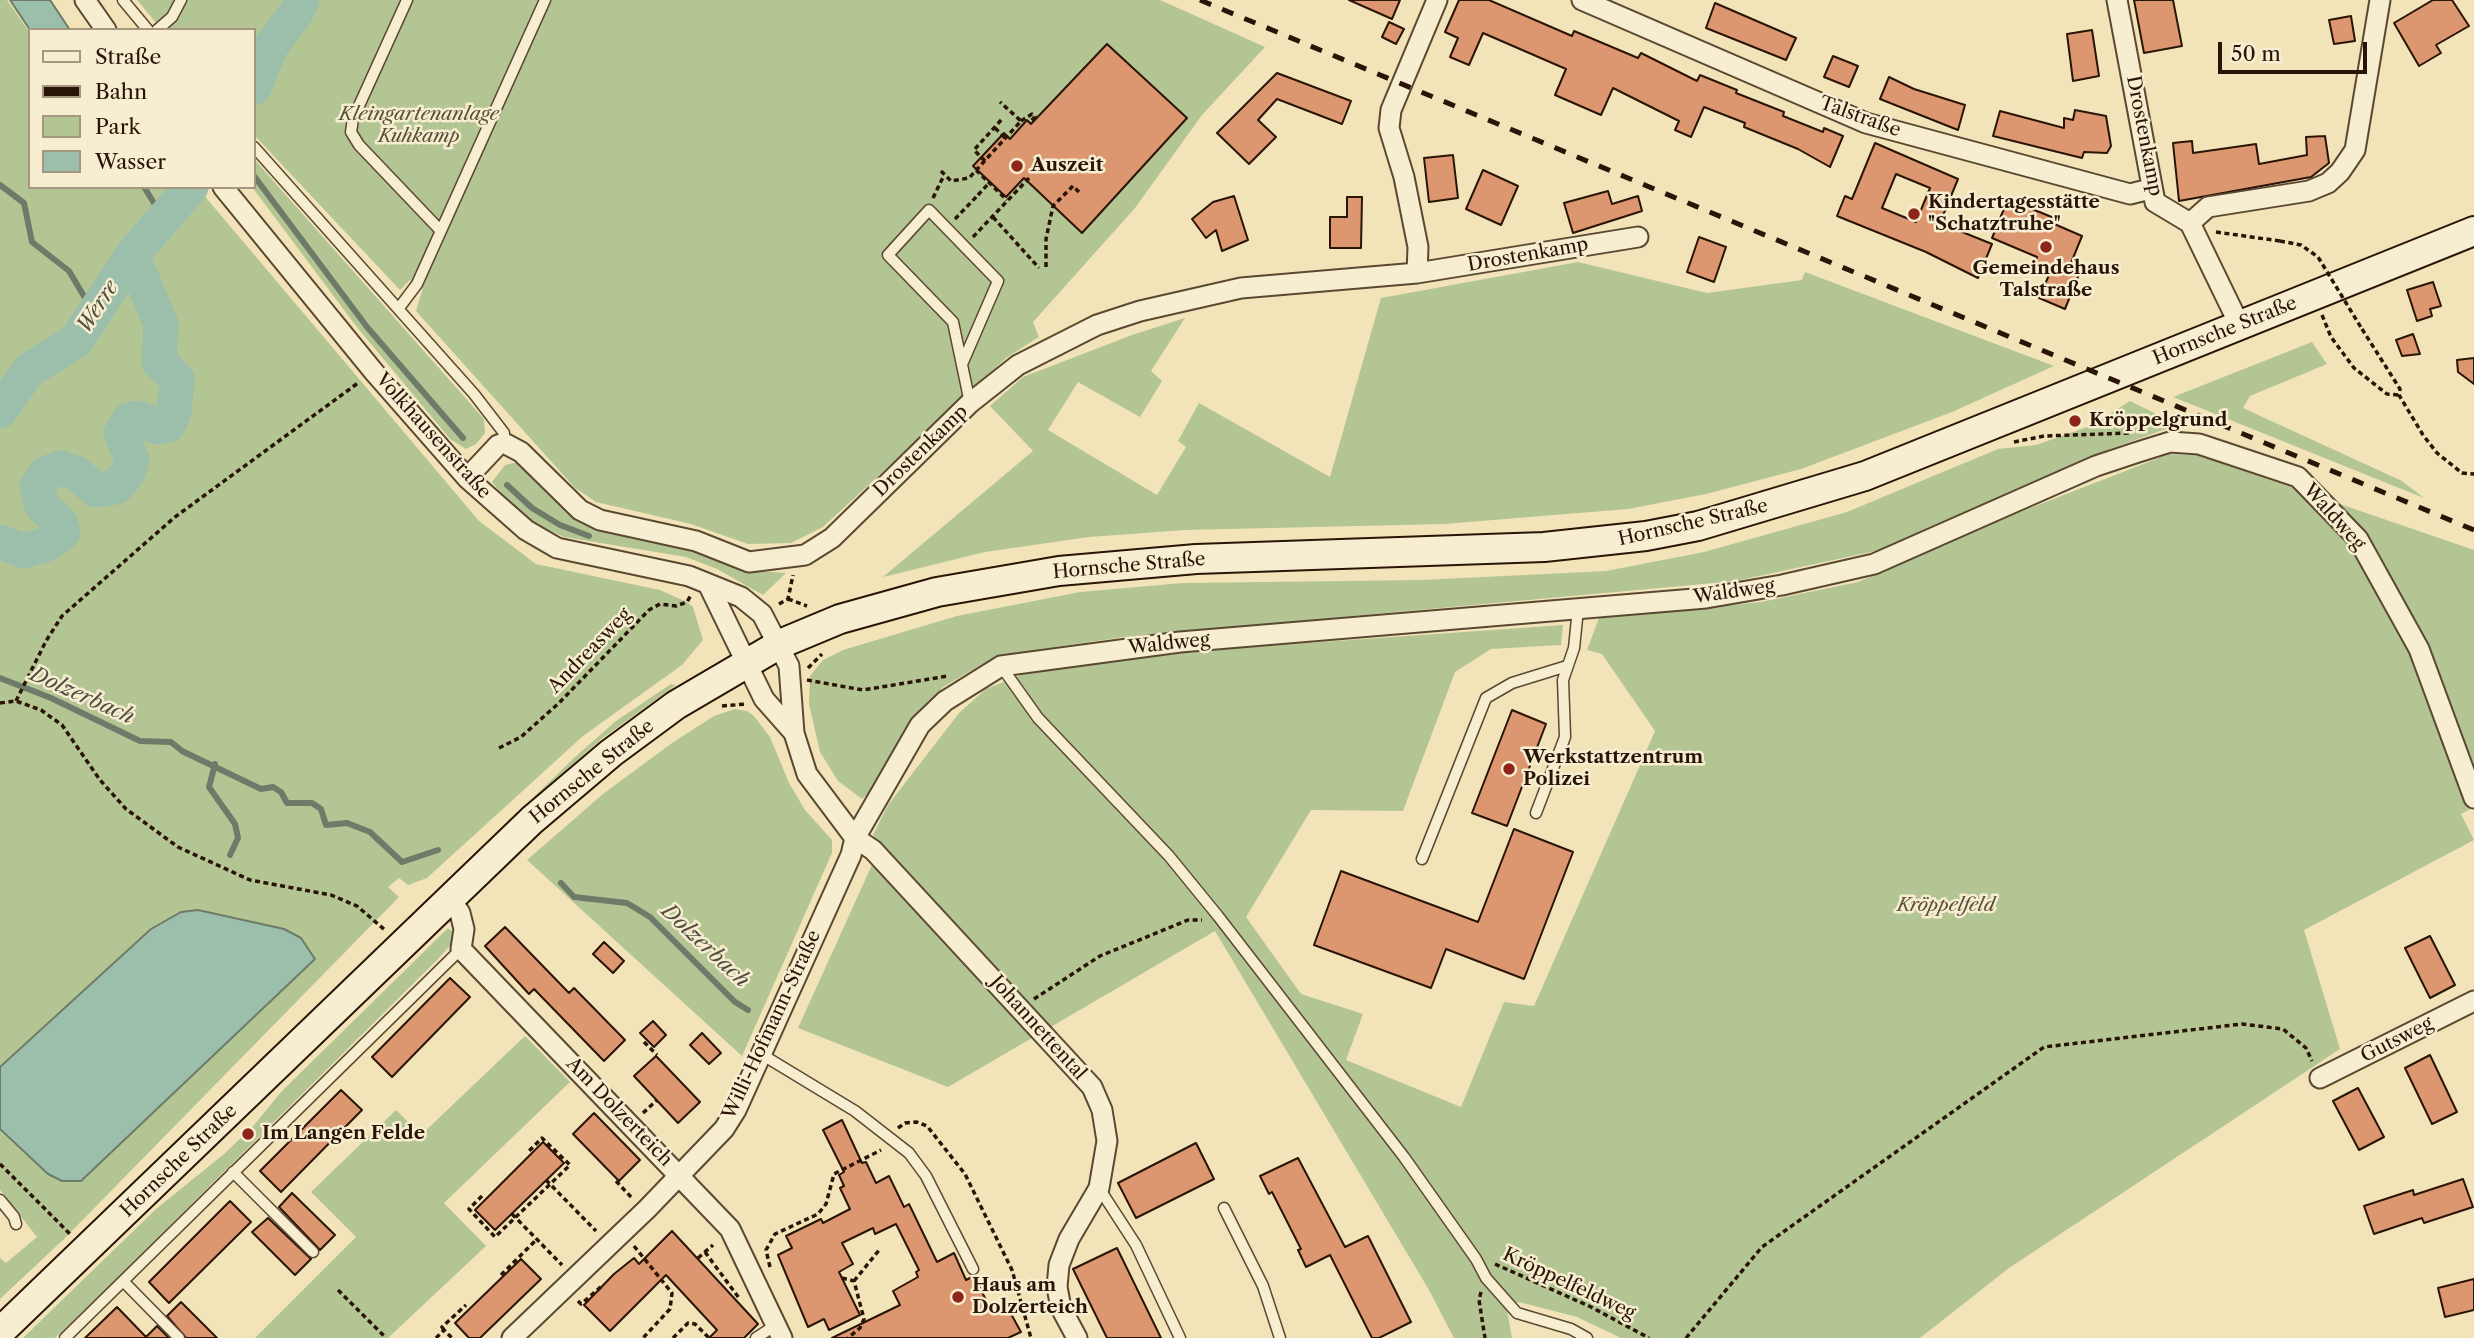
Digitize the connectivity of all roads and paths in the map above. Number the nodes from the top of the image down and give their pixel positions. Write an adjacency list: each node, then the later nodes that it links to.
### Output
1 (85, 0): 10 (street)
2 (122, 0): 11 (lane)
3 (181, 0): 12 (lane)
4 (407, 0): 32 (lane)
5 (545, 0): 32 (lane)
6 (1437, 0): 39 (street)
7 (1582, 0): 25 (street, Talstraße)
8 (2117, 0): 25 (street, Drostenkamp)
9 (2380, 0): 30 (street)
10 (105, 28)
11 (146, 28)
12 (159, 28)
13 (1000, 102): 15 (path)
14 (1003, 118): 17 (path)
15 (1021, 121): 16 (path); 18 (path)
16 (1029, 123)
17 (995, 128): 18 (path); 20 (path)
18 (1006, 138): 20 (path)
19 (256, 149): 40 (lane)
20 (985, 161): 21 (path)
21 (976, 170): 27 (path); 28 (path)
22 (1029, 178): 27 (path)
23 (990, 182): 31 (path, bridge)
24 (225, 189): 44 (street, Volkhausenstraße)
25 (2150, 189): 30 (street, Drostenkamp)
26 (1080, 193): 37 (path)
27 (1008, 201): 29 (path)
28 (929, 210): 31 (lane); 43 (lane)
29 (993, 217): 36 (path); 38 (path)
30 (2190, 223): 42 (street)
31 (946, 228): 36 (lane)
32 (440, 230): 40 (lane)
33 (2474, 231): 42 (main road, Hornsche Straße)
34 (2217, 232): 45 (path, bridge)
35 (1638, 237): 39 (street, Drostenkamp)
36 (965, 247): 43 (lane)
37 (1046, 267)
38 (1039, 268)
39 (1417, 273): 46 (street, Drostenkamp)
40 (399, 308): 49 (lane)
41 (2323, 320): 45 (path)
42 (2240, 326): 56 (main road, Hornsche Straße)
43 (963, 362): 46 (lane)
44 (374, 372): 51 (street, Volkhausenstraße); 62 (path)
45 (2399, 395): 50 (path)
46 (970, 402): 49 (street, Drostenkamp)
47 (2135, 434): 48 (path)
48 (2010, 441)
49 (504, 443): 51 (street)
50 (2474, 474)
51 (467, 478): 52 (street, Volkhausenstraße)
52 (704, 584): 56 (street, Volkhausenstraße); 57 (street); 67 (path, Andreasweg)
53 (788, 599): 54 (path)
54 (816, 607)
55 (1578, 609): 58 (street, Waldweg); 59 (lane); 68 (street, Waldweg)
56 (780, 644): 57 (main road, Hornsche Straße); 66 (street)
57 (746, 661): 66 (street); 72 (main road, Hornsche Straße)
58 (1002, 666): 61 (street, Waldweg); 73 (lane)
59 (1567, 666): 69 (lane); 71 (lane)
60 (804, 680): 61 (path)
61 (974, 683): 70 (street, Waldweg)
62 (16, 701): 63 (path); 74 (path)
63 (0, 703)
64 (751, 705): 65 (path)
65 (712, 711)
66 (794, 733): 70 (street)
67 (499, 748)
68 (2474, 798)
69 (1535, 813)
70 (855, 838): 77 (street, Johannettental); 79 (street, Willi-Hofmann-Straße)
71 (1422, 859)
72 (450, 898): 74 (main road, Hornsche Straße); 75 (street)
73 (1218, 916): 77 (path); 102 (lane)
74 (400, 947): 118 (main road, Hornsche Straße)
75 (461, 949): 85 (lane); 86 (street, Am Dolzerteich)
76 (2474, 1001): 81 (street, Gutsweg)
77 (1020, 1007): 88 (street, Johannettental)
78 (645, 1042): 80 (path)
79 (761, 1054): 82 (lane); 86 (street, Willi-Hofmann-Straße)
80 (657, 1055)
81 (2320, 1078): 137 (path)
82 (893, 1139): 103 (lane); 112 (path); 130 (path)
83 (527, 1153): 87 (path)
84 (0, 1164): 94 (path)
85 (233, 1172): 99 (lane); 108 (lane)
86 (680, 1176): 96 (street, Willi-Hofmann-Straße); 112 (street, Am Dolzerteich)
87 (548, 1182): 92 (path); 96 (path)
88 (1099, 1188): 131 (street, Johannettental); 132 (lane)
89 (482, 1196): 92 (path)
90 (0, 1200): 93 (lane)
91 (1224, 1208): 133 (lane)
92 (514, 1215): 95 (path)
93 (16, 1224)
94 (73, 1237)
95 (537, 1239): 104 (path); 105 (path)
96 (615, 1239): 105 (street, Willi-Hofmann-Straße); 125 (path)
97 (713, 1245): 100 (path)
98 (880, 1249): 109 (path)
99 (313, 1252)
100 (705, 1252): 101 (path); 114 (path)
101 (698, 1258)
102 (1476, 1259): 107 (lane); 136 (path, Kröppelfeldweg)
103 (973, 1269)
104 (501, 1275)
105 (575, 1278): 119 (street, Willi-Hofmann-Straße)
106 (842, 1278): 109 (path)
107 (1486, 1278): 134 (path); 135 (lane)
108 (123, 1281): 120 (lane); 121 (lane)
109 (854, 1281): 129 (path)
110 (602, 1286): 113 (path)
111 (338, 1290): 122 (path)
112 (761, 1294): 117 (street, Am Dolzerteich)
113 (576, 1299)
114 (743, 1303)
115 (466, 1305): 116 (path)
116 (444, 1330): 123 (path); 124 (path)
117 (779, 1331): 128 (lane)
118 (0, 1332)
119 (523, 1334)
120 (65, 1338)
121 (179, 1338)
122 (386, 1338)
123 (436, 1338)
124 (452, 1338)
125 (643, 1338)
126 (673, 1338): 127 (path)
127 (709, 1338)
128 (756, 1338)
129 (848, 1338)
130 (1031, 1338)
131 (1077, 1338)
132 (1180, 1338)
133 (1280, 1338)
134 (1485, 1338)
135 (1587, 1338)
136 (1649, 1338)
137 (1686, 1338)

